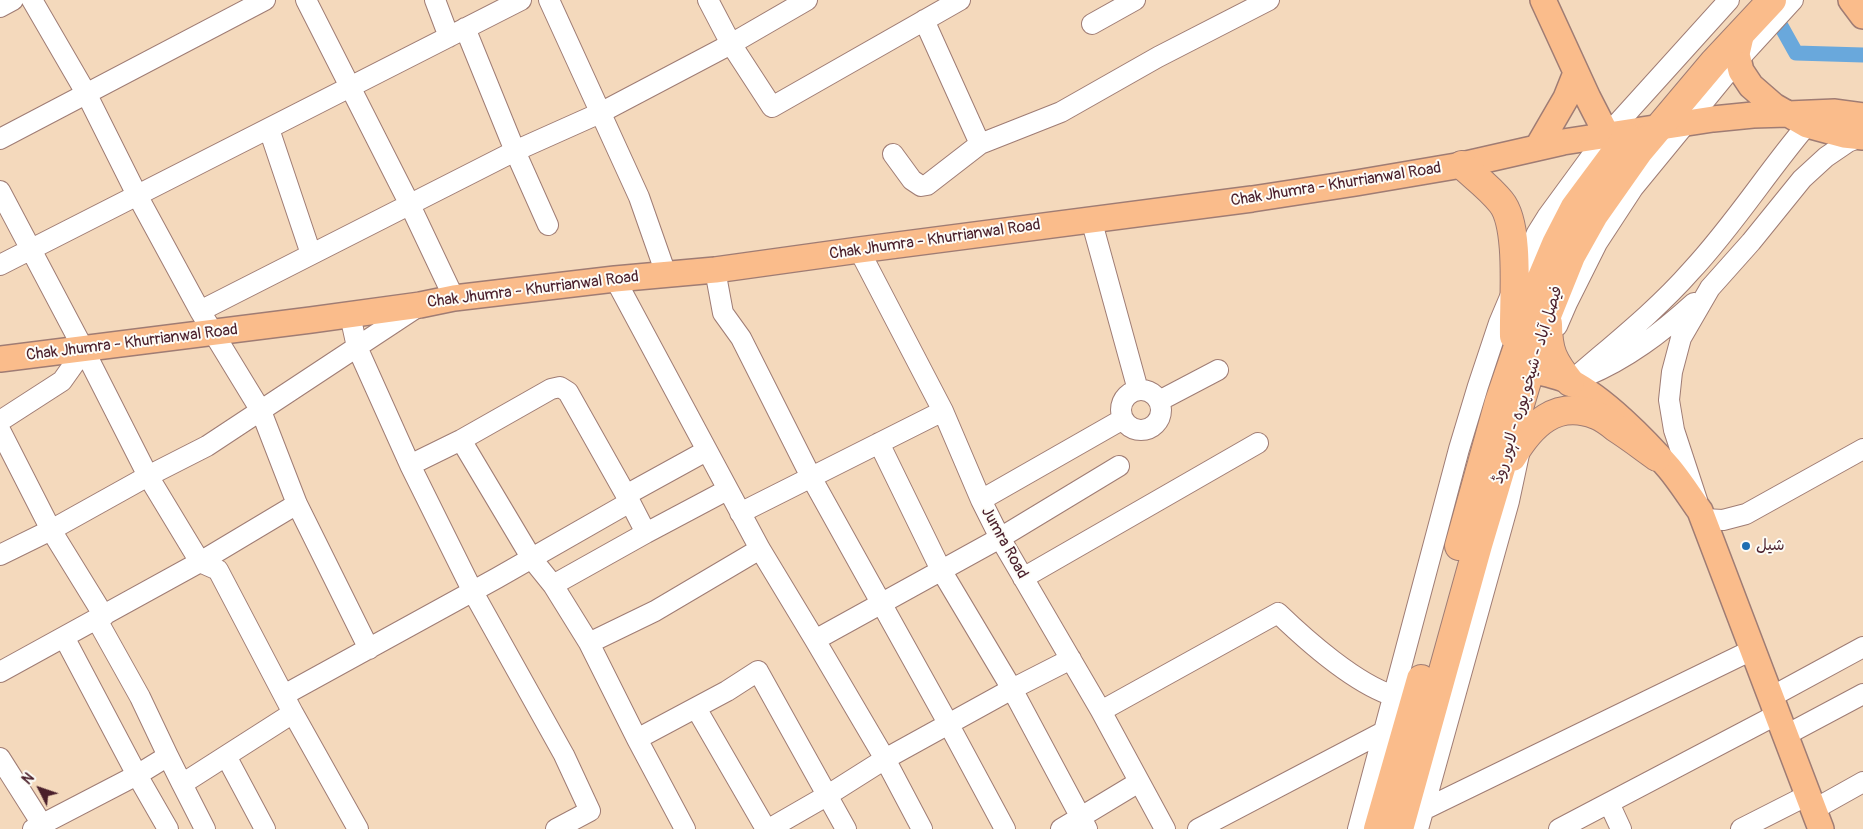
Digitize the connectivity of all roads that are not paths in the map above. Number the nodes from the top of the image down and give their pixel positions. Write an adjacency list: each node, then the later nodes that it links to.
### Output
1 (14, 0): 17 (street)
2 (32, 0): 27 (street)
3 (264, 0): 27 (street)
4 (306, 0): 26 (street)
5 (435, 0): 22 (street)
6 (521, 0): 22 (street)
7 (548, 0): 28 (street)
8 (708, 0): 23 (street)
9 (807, 0): 23 (street)
10 (960, 0): 20 (street)
11 (1135, 0): 21 (street)
12 (1269, 0): 36 (street)
13 (1543, 0): 25 (main road)
14 (1772, 0): 18 (highway, فیصل آباد - شیخو پورہ - لاہور روڈ)
15 (1793, 0): 18 (street)
16 (1851, 0): 19 (main road)
17 (0, 8)
18 (1746, 15): 24 (main road); 31 (highway, فیصل آباد - شیخو پورہ - لاہور روڈ); 33 (highway, فیصل آباد - شیخو پورہ - لاہور روڈ)
19 (1863, 16)
20 (924, 20): 23 (street); 36 (street)
21 (1092, 24)
22 (457, 32): 26 (street); 38 (street)
23 (731, 44): 28 (street)
24 (1738, 60): 29 (main road); 30 (street)
25 (1576, 72): 33 (main road); 37 (main road)
26 (351, 88): 32 (street); 43 (street)
27 (86, 94): 35 (street); 42 (street)
28 (600, 113): 38 (street); 51 (street)
29 (1798, 119): 30 (main road, Chak Jhumra - Khurrianwal Road); 34 (main road, Chak Jhumra - Khurrianwal Road); 67 (street)
30 (1686, 123): 31 (main road, Chak Jhumra - Khurrianwal Road); 62 (street)
31 (1657, 128): 33 (main road, Chak Jhumra - Khurrianwal Road); 58 (highway, فیصل آباد - شیخو پورہ - لاہور روڈ)
32 (269, 129): 42 (street); 48 (street)
33 (1618, 134): 37 (main road, Chak Jhumra - Khurrianwal Road); 54 (street); 65 (highway, فیصل آباد - شیخو پورہ - لاہور روڈ)
34 (1861, 136): 53 (street)
35 (0, 138)
36 (980, 144): 39 (street)
37 (1537, 148): 40 (main road, Chak Jhumra - Khurrianwal Road)
38 (515, 151): 43 (street); 45 (street)
39 (893, 154)
40 (1462, 165): 44 (main road, Chak Jhumra - Khurrianwal Road); 54 (highway)
41 (0, 191): 46 (street)
42 (137, 195): 46 (street); 57 (street)
43 (409, 203): 48 (street); 55 (street)
44 (1091, 219): 47 (main road, Chak Jhumra - Khurrianwal Road); 68 (street)
45 (548, 225)
46 (30, 250): 49 (street); 63 (street)
47 (859, 250): 50 (main road, Chak Jhumra - Khurrianwal Road); 71 (street, Jumra Road)
48 (311, 254): 57 (street)
49 (0, 265)
50 (715, 270): 51 (main road, Chak Jhumra - Khurrianwal Road); 85 (street)
51 (666, 274): 52 (main road, Chak Jhumra - Khurrianwal Road)
52 (615, 278): 55 (main road, Chak Jhumra - Khurrianwal Road); 80 (street)
53 (1710, 288): 67 (street); 92 (street)
54 (1513, 291): 65 (highway); 116 (street)
55 (454, 298): 56 (main road, Chak Jhumra - Khurrianwal Road)
56 (420, 305): 59 (main road, Chak Jhumra - Khurrianwal Road); 61 (street)
57 (200, 311): 60 (street)
58 (1548, 313): 62 (highway); 65 (highway, فیصل آباد - شیخو پورہ - لاہور روڈ)
59 (350, 315): 60 (main road, Chak Jhumra - Khurrianwal Road); 61 (street)
60 (213, 332): 63 (main road, Chak Jhumra - Khurrianwal Road); 70 (street)
61 (357, 347): 70 (street); 82 (street)
62 (1549, 347): 65 (street); 67 (highway)
63 (84, 350): 64 (main road, Chak Jhumra - Khurrianwal Road); 73 (street); 84 (street)
64 (0, 359)
65 (1524, 366): 67 (main road); 76 (street); 90 (highway, فیصل آباد - شیخو پورہ - لاہور روڈ); 152 (highway, فیصل آباد - شیخو پورہ - لاہور روڈ)
66 (1218, 370): 69 (street)
67 (1570, 382): 81 (main road)
68 (1138, 390): 69 (street); 72 (street)
69 (1159, 401): 72 (street)
70 (261, 411): 84 (street); 89 (street)
71 (943, 411): 77 (street); 88 (street, Jumra Road)
72 (1122, 419): 88 (street)
73 (0, 422)
74 (0, 430): 93 (street)
75 (461, 440): 82 (street); 87 (street); 98 (street)
76 (1522, 440): 81 (highway); 90 (highway)
77 (879, 443): 85 (street); 100 (street)
78 (1258, 443): 101 (street)
79 (1863, 449): 92 (street)
80 (706, 451): 86 (street); 87 (street)
81 (1657, 456): 92 (main road)
82 (410, 465): 103 (street)
83 (1119, 466): 95 (street)
84 (148, 476): 93 (street); 99 (street)
85 (811, 477): 91 (street); 104 (street)
86 (727, 490): 91 (street); 94 (street)
87 (628, 498): 94 (street); 98 (street)
88 (981, 500): 95 (street, Jumra Road)
89 (297, 504): 99 (street); 110 (street)
90 (1499, 506): 135 (street); 153 (highway, فیصل آباد - شیخو پورہ - لاہور روڈ)
91 (740, 514): 96 (street)
92 (1702, 515): 111 (main road)
93 (51, 530): 97 (street); 105 (street)
94 (646, 532): 102 (street)
95 (1000, 538): 100 (street); 101 (street, Jumra Road)
96 (760, 549): 107 (street); 108 (street)
97 (0, 555)
98 (532, 559): 102 (street); 103 (street)
99 (200, 562): 105 (street); 117 (street)
100 (941, 570): 104 (street); 114 (street)
101 (1023, 578): 112 (street, Jumra Road)
102 (553, 585): 108 (street)
103 (473, 592): 110 (street); 142 (street)
104 (881, 603): 107 (street); 121 (street)
105 (100, 618): 106 (street); 124 (street)
106 (64, 637): 113 (street); 128 (street)
107 (815, 640): 126 (street)
108 (589, 643): 123 (street)
109 (1863, 647): 120 (street)
110 (369, 649): 117 (street)
111 (1754, 650): 120 (main road); 135 (street)
112 (1071, 659): 114 (street); 119 (street, Jumra Road)
113 (2, 665)
114 (1012, 689): 121 (street); 136 (street)
115 (1863, 694): 120 (street)
116 (1394, 696): 119 (street); 122 (street)
117 (288, 704): 125 (street); 141 (street)
118 (696, 708): 123 (street); 132 (street); 144 (street)
119 (1101, 710): 129 (street, Jumra Road)
120 (1778, 715): 133 (street); 134 (main road)
121 (949, 725): 126 (street); 147 (street)
122 (1385, 731): 150 (street); 151 (street)
123 (637, 739): 143 (street)
124 (168, 756): 128 (street); 131 (street)
125 (226, 756): 131 (street); 140 (street)
126 (885, 759): 132 (street); 146 (street)
127 (1, 762): 137 (street)
128 (137, 776): 137 (street); 138 (street)
129 (1138, 782): 136 (street); 149 (street, Jumra Road)
130 (1863, 782): 134 (street)
131 (182, 784): 139 (street)
132 (828, 796): 144 (street); 145 (street)
133 (1609, 803): 154 (street); 155 (street)
134 (1814, 811): 156 (street)
135 (1421, 820)
136 (1084, 823): 148 (street)
137 (40, 827)
138 (168, 829)
139 (205, 829)
140 (265, 829)
141 (358, 829)
142 (556, 829)
143 (685, 829)
144 (768, 829)
145 (846, 829)
146 (922, 829)
147 (1005, 829)
148 (1061, 829)
149 (1165, 829)
150 (1198, 829)
151 (1358, 829)
152 (1378, 829)
153 (1398, 829)
154 (1559, 829)
155 (1621, 829)
156 (1741, 829)

